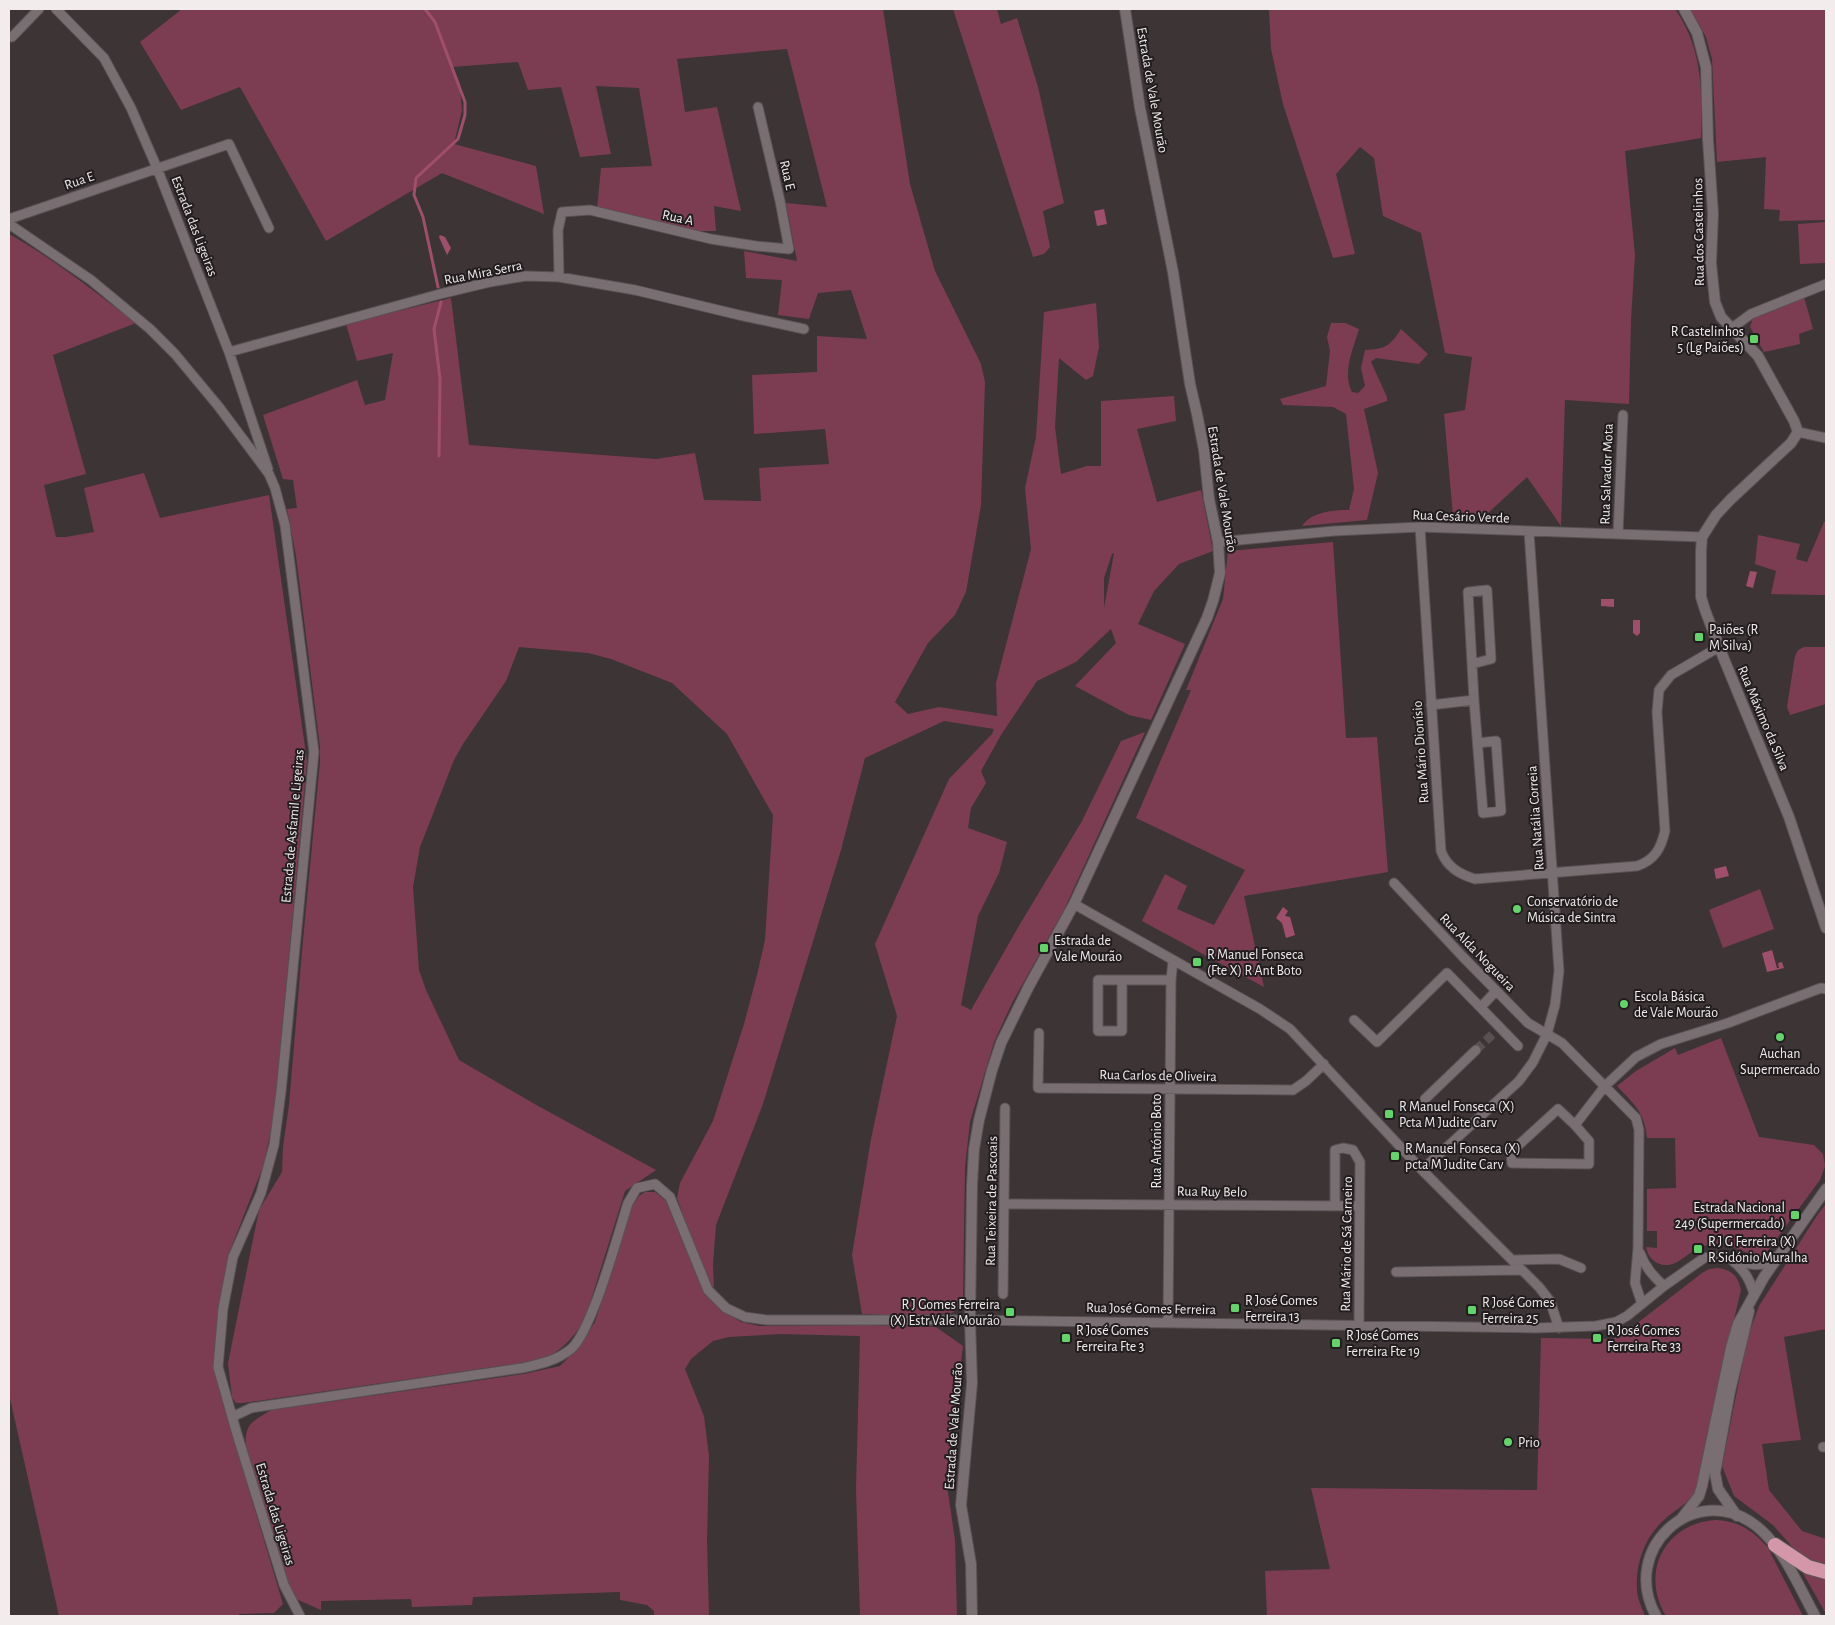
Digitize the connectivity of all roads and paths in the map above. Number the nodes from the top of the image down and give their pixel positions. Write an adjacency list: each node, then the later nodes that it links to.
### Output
1 (39, 9): 5 (street)
2 (56, 9): 7 (street, Estrada das Ligeiras)
3 (1125, 9): 25 (street, Estrada de Vale Mourão)
4 (1684, 9): 14 (street, Rua dos Castelinhos)
5 (12, 37)
6 (758, 107): 11 (street, Rua E)
7 (157, 168): 8 (street, Rua E); 10 (street, Rua E); 16 (street, Estrada das Ligeiras)
8 (9, 219)
9 (9, 224): 20 (street, Estrada de Asfamil e Ligeiras)
10 (269, 228)
11 (789, 249): 12 (street, Rua A)
12 (559, 277): 15 (street, Rua Mira Serra); 16 (street, Rua Mira Serra)
13 (1826, 284): 14 (street)
14 (1732, 328): 18 (street, Rua dos Castelinhos)
15 (804, 329)
16 (229, 352): 20 (street, Estrada das Ligeiras)
17 (1623, 415): 23 (street, Rua Salvador Mota)
18 (1798, 432): 19 (street); 24 (street, Rua Máximo da Silva)
19 (1826, 438)
20 (269, 474): 73 (street, Estrada de Asfamil e Ligeiras)
21 (1420, 527): 22 (street, Rua Cesário Verde); 25 (street, Rua Cesário Verde); 29 (street, Rua Mário Dionísio)
22 (1529, 532): 23 (street, Rua Cesário Verde); 31 (street, Rua Natália Correia)
23 (1618, 534): 24 (street, Rua Cesário Verde)
24 (1702, 537): 26 (street, Rua Máximo da Silva)
25 (1218, 542): 33 (street, Estrada de Vale Mourão)
26 (1719, 647): 31 (street, Rua Mário Dionísio); 34 (street, Rua Máximo da Silva)
27 (1472, 664): 27 (street); 28 (street)
28 (1474, 700): 29 (street); 30 (street)
29 (1431, 706): 31 (street, Rua Mário Dionísio)
30 (1478, 743): 30 (street)
31 (1553, 872): 43 (street, Rua Natália Correia)
32 (1394, 882): 39 (street, Rua Alda Nogueira)
33 (1074, 904): 35 (street); 69 (street, Estrada de Vale Mourão)
34 (1826, 928)
35 (1173, 960): 37 (street, Rua António Boto); 46 (street)
36 (1122, 980): 36 (street); 37 (street)
37 (1171, 980): 48 (street, Rua António Boto)
38 (1826, 989): 47 (street)
39 (1496, 991): 40 (street); 43 (street, Rua Alda Nogueira)
40 (1480, 1008): 41 (street); 44 (street)
41 (1354, 1020)
42 (1039, 1033): 48 (street, Rua Carlos de Oliveira)
43 (1547, 1034): 47 (street, Rua Alda Nogueira); 52 (street, Rua Natália Correia)
44 (1518, 1046)
45 (1476, 1050): 49 (street)
46 (1324, 1064): 48 (street, Rua Carlos de Oliveira); 52 (street)
47 (1605, 1086): 51 (street); 58 (street, Rua Alda Nogueira)
48 (1170, 1089): 55 (street, Rua António Boto)
49 (1425, 1098)
50 (1006, 1108): 54 (street, Rua Teixeira de Pascoais)
51 (1575, 1125): 51 (street)
52 (1422, 1170): 61 (street)
53 (1826, 1190): 59 (street)
54 (1004, 1204): 55 (street, Rua Ruy Belo); 66 (street, Rua Teixeira de Pascoais)
55 (1170, 1204): 56 (street, Rua Ruy Belo); 70 (street, Rua António Boto)
56 (1334, 1206): 57 (street, Rua Ruy Belo); 57 (street, Rua Mário de Sá Carneiro)
57 (1359, 1206): 71 (street, Rua Mário de Sá Carneiro)
58 (1638, 1248): 65 (street); 68 (street, Rua Alda Nogueira)
59 (1779, 1254): 60 (street, Rua José Gomes Ferreira); 67 (street)
60 (1730, 1258): 65 (street, Rua José Gomes Ferreira); 67 (street)
61 (1512, 1260): 62 (street); 63 (street)
62 (1581, 1268)
63 (1522, 1270): 64 (street); 72 (street)
64 (1396, 1272)
65 (1664, 1286): 68 (street, Rua José Gomes Ferreira)
66 (1003, 1294)
67 (1752, 1297): 74 (street); 75 (street)
68 (1642, 1304): 72 (street, Rua José Gomes Ferreira)
69 (970, 1320): 70 (street, Rua José Gomes Ferreira); 73 (street, Rua José Gomes Ferreira); 79 (street, Estrada de Vale Mourão)
70 (1168, 1322): 71 (street, Rua José Gomes Ferreira)
71 (1359, 1324): 72 (street, Rua José Gomes Ferreira)
72 (1559, 1328)
73 (232, 1417): 78 (street, Estrada das Ligeiras)
74 (1737, 1516): 75 (street); 76 (street)
75 (1681, 1519): 80 (street)
76 (1775, 1545): 77 (highway); 81 (street)
77 (1826, 1572)
78 (300, 1616)
79 (972, 1616)
80 (1656, 1616)
81 (1815, 1616)

